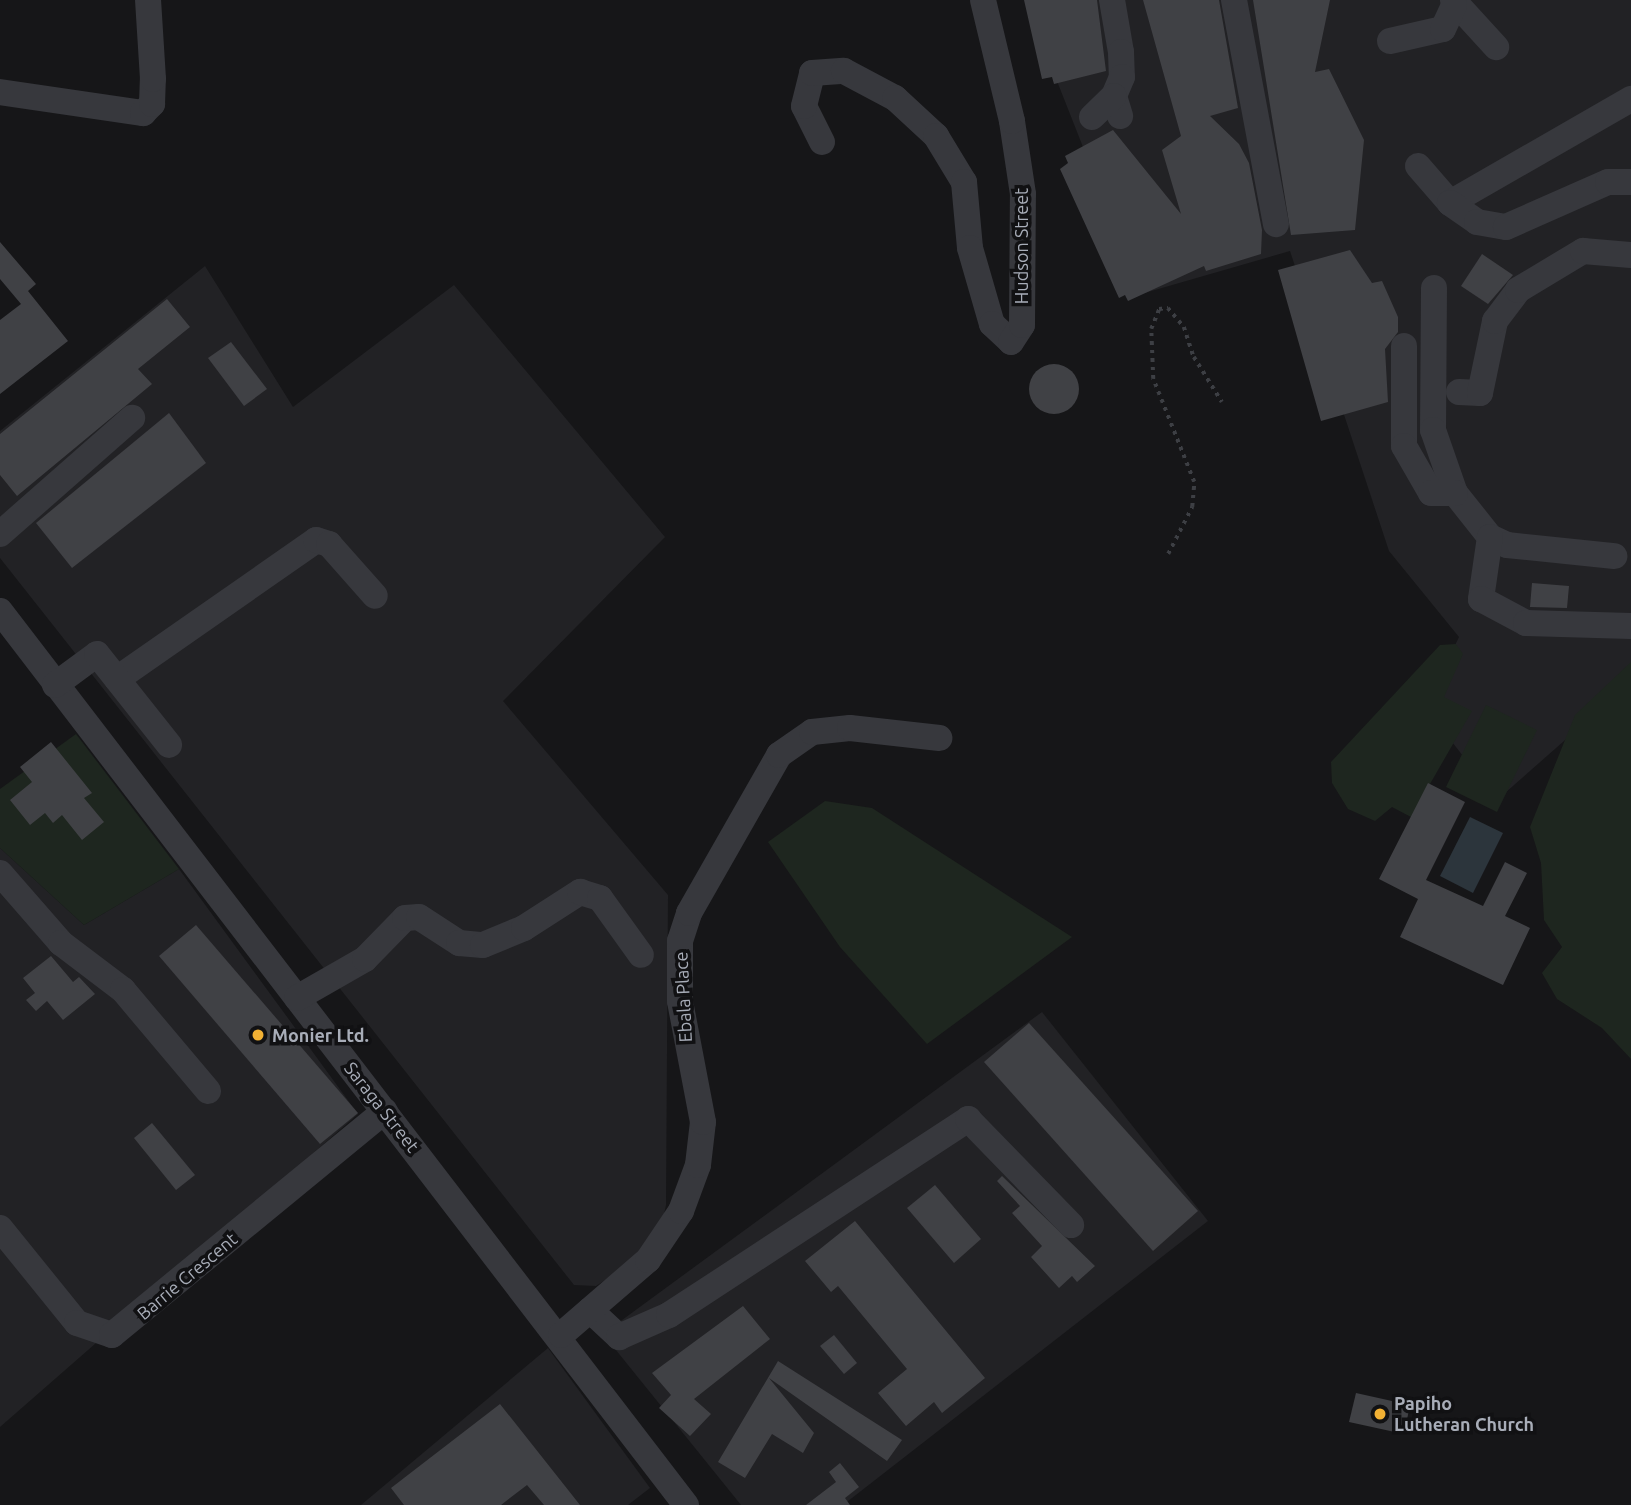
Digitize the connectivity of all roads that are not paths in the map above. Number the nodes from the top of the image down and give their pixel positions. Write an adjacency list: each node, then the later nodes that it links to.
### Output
1 (148, 0): 8 (street)
2 (983, 0): 11 (street, Hudson Street)
3 (1112, 0): 10 (street)
4 (1234, 0): 15 (street)
5 (1453, 3): 6 (street); 7 (street)
6 (1390, 41)
7 (1496, 47)
8 (0, 92)
9 (1631, 99): 14 (street)
10 (1092, 117)
11 (822, 142)
12 (1418, 166): 14 (street)
13 (1631, 182): 14 (street)
14 (1450, 203)
15 (1276, 224)
16 (1631, 255): 19 (street)
17 (1434, 288): 21 (street)
18 (1404, 346): 21 (street)
19 (1459, 392)
20 (132, 418): 22 (street)
21 (1455, 493): 23 (street)
22 (0, 534)
23 (1490, 537): 24 (street); 27 (street)
24 (1614, 556)
25 (375, 596): 28 (street)
26 (0, 611): 29 (street, Saraga Street)
27 (1631, 626)
28 (117, 679): 29 (street); 31 (street)
29 (55, 685): 34 (street, Saraga Street)
30 (939, 738): 39 (street, Ebala Place)
31 (169, 745)
32 (0, 873): 35 (street)
33 (641, 955): 34 (street)
34 (297, 998): 36 (street, Saraga Street)
35 (208, 1091)
36 (385, 1111): 38 (street, Barrie Crescent); 40 (street, Saraga Street)
37 (1071, 1225): 39 (street)
38 (0, 1228)
39 (590, 1310): 40 (street, Ebala Place)
40 (561, 1335): 41 (street, Saraga Street)
41 (686, 1505)

